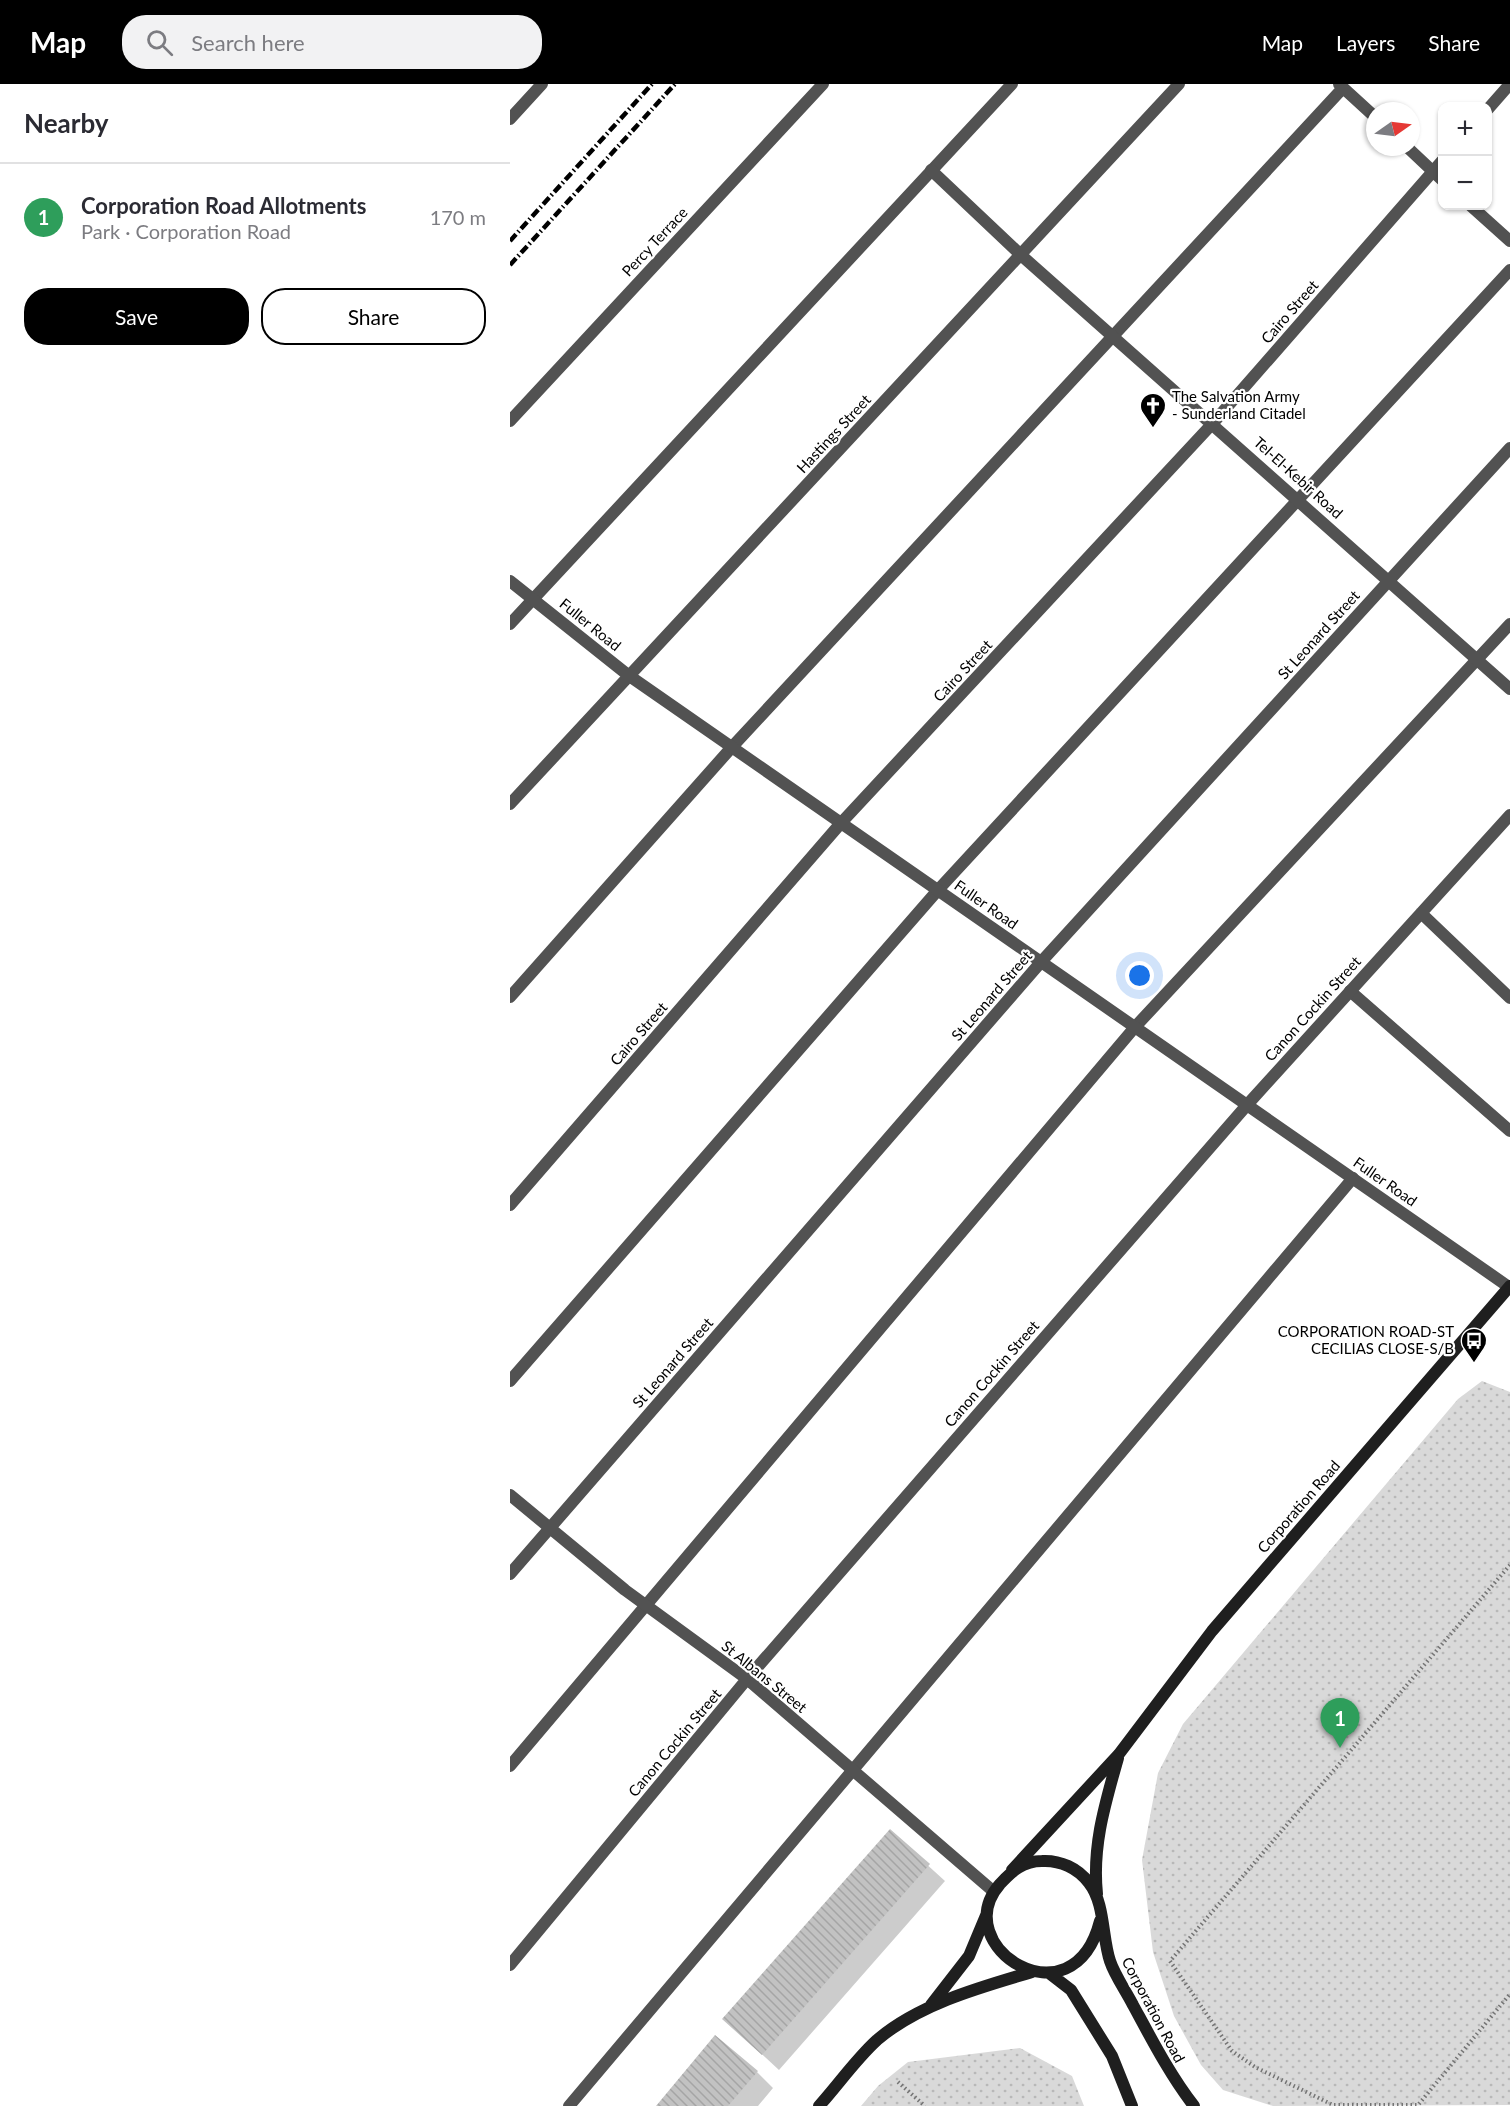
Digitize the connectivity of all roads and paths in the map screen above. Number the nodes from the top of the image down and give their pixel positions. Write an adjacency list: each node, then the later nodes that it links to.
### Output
1 (542, 84): 9 (street)
2 (823, 84): 18 (street, Percy Terrace)
3 (1012, 84): 11 (street)
4 (1179, 84): 15 (street, Hastings Street)
5 (1510, 84): 7 (street)
6 (1341, 86): 8 (street); 17 (street)
7 (1492, 104)
8 (1366, 109)
9 (510, 119)
10 (1417, 156): 12 (street)
11 (931, 170): 15 (street, Tel-El-Kebir Road); 24 (street)
12 (1438, 175): 19 (street, Cairo Street)
13 (1475, 210): 14 (street)
14 (1510, 241)
15 (1022, 256): 17 (street, Tel-El-Kebir Road); 28 (street, Hastings Street)
16 (1510, 270): 21 (street)
17 (1112, 334): 19 (street, Tel-El-Kebir Road); 30 (street)
18 (510, 421)
19 (1213, 423): 21 (street, Tel-El-Kebir Road); 33 (street, Cairo Street)
20 (1510, 448): 22 (street, St Leonard Street)
21 (1299, 499): 22 (street, Tel-El-Kebir Road); 34 (street)
22 (1389, 580): 27 (street, Tel-El-Kebir Road); 36 (street, St Leonard Street)
23 (510, 581): 24 (street, Fuller Road)
24 (533, 599): 25 (street); 28 (street, Fuller Road)
25 (510, 624)
26 (1510, 624): 27 (street)
27 (1477, 659): 29 (street, Tel-El-Kebir Road); 40 (street)
28 (628, 675): 30 (street, Fuller Road); 31 (street, Hastings Street)
29 (1510, 688)
30 (732, 747): 33 (street, Fuller Road); 39 (street)
31 (510, 804)
32 (1510, 815): 35 (street, Canon Cockin Street)
33 (841, 823): 34 (street, Fuller Road); 44 (street, Cairo Street)
34 (938, 890): 36 (street, Fuller Road); 46 (street)
35 (1421, 913): 37 (street); 38 (street, Canon Cockin Street)
36 (1041, 962): 40 (street, Fuller Road); 48 (street, St Leonard Street)
37 (1508, 990)
38 (1350, 991): 41 (street, Canon Cockin Street); 42 (street)
39 (510, 997)
40 (1135, 1027): 41 (street, Fuller Road); 51 (street)
41 (1247, 1105): 43 (street, Fuller Road); 52 (street, Canon Cockin Street)
42 (1510, 1131)
43 (1353, 1178): 45 (street, Fuller Road); 55 (street)
44 (510, 1205)
45 (1510, 1287): 53 (street, Corporation Road)
46 (510, 1381)
47 (510, 1495): 48 (street, St Albans Street)
48 (550, 1528): 50 (street, St Leonard Street); 51 (street, St Albans Street)
49 (1510, 1565): 64 (path)
50 (510, 1574)
51 (647, 1606): 52 (street, St Albans Street); 54 (street)
52 (747, 1679): 55 (street, St Albans Street); 61 (street, Canon Cockin Street)
53 (1119, 1754): 56 (street, Corporation Road); 58 (street, Corporation Road)
54 (510, 1766)
55 (854, 1772): 57 (street, St Albans Street); 67 (street)
56 (1012, 1870): 57 (street, Corporation Road); 58 (street, Corporation Road)
57 (993, 1891): 59 (street, Corporation Road)
58 (1098, 1902): 60 (street, Corporation Road)
59 (988, 1910): 62 (street, Corporation Road); 65 (street, Corporation Road)
60 (1100, 1921): 63 (street, Corporation Road); 71 (street, Corporation Road)
61 (510, 1965)
62 (1032, 1972): 63 (street, Corporation Road); 65 (street, Corporation Road)
63 (1049, 1973): 70 (street)
64 (1510, 1994)
65 (930, 2006): 68 (street, Corporation Road)
66 (898, 2082): 69 (path)
67 (569, 2106)
68 (819, 2106)
69 (925, 2106)
70 (1132, 2106)
71 (1194, 2106)

